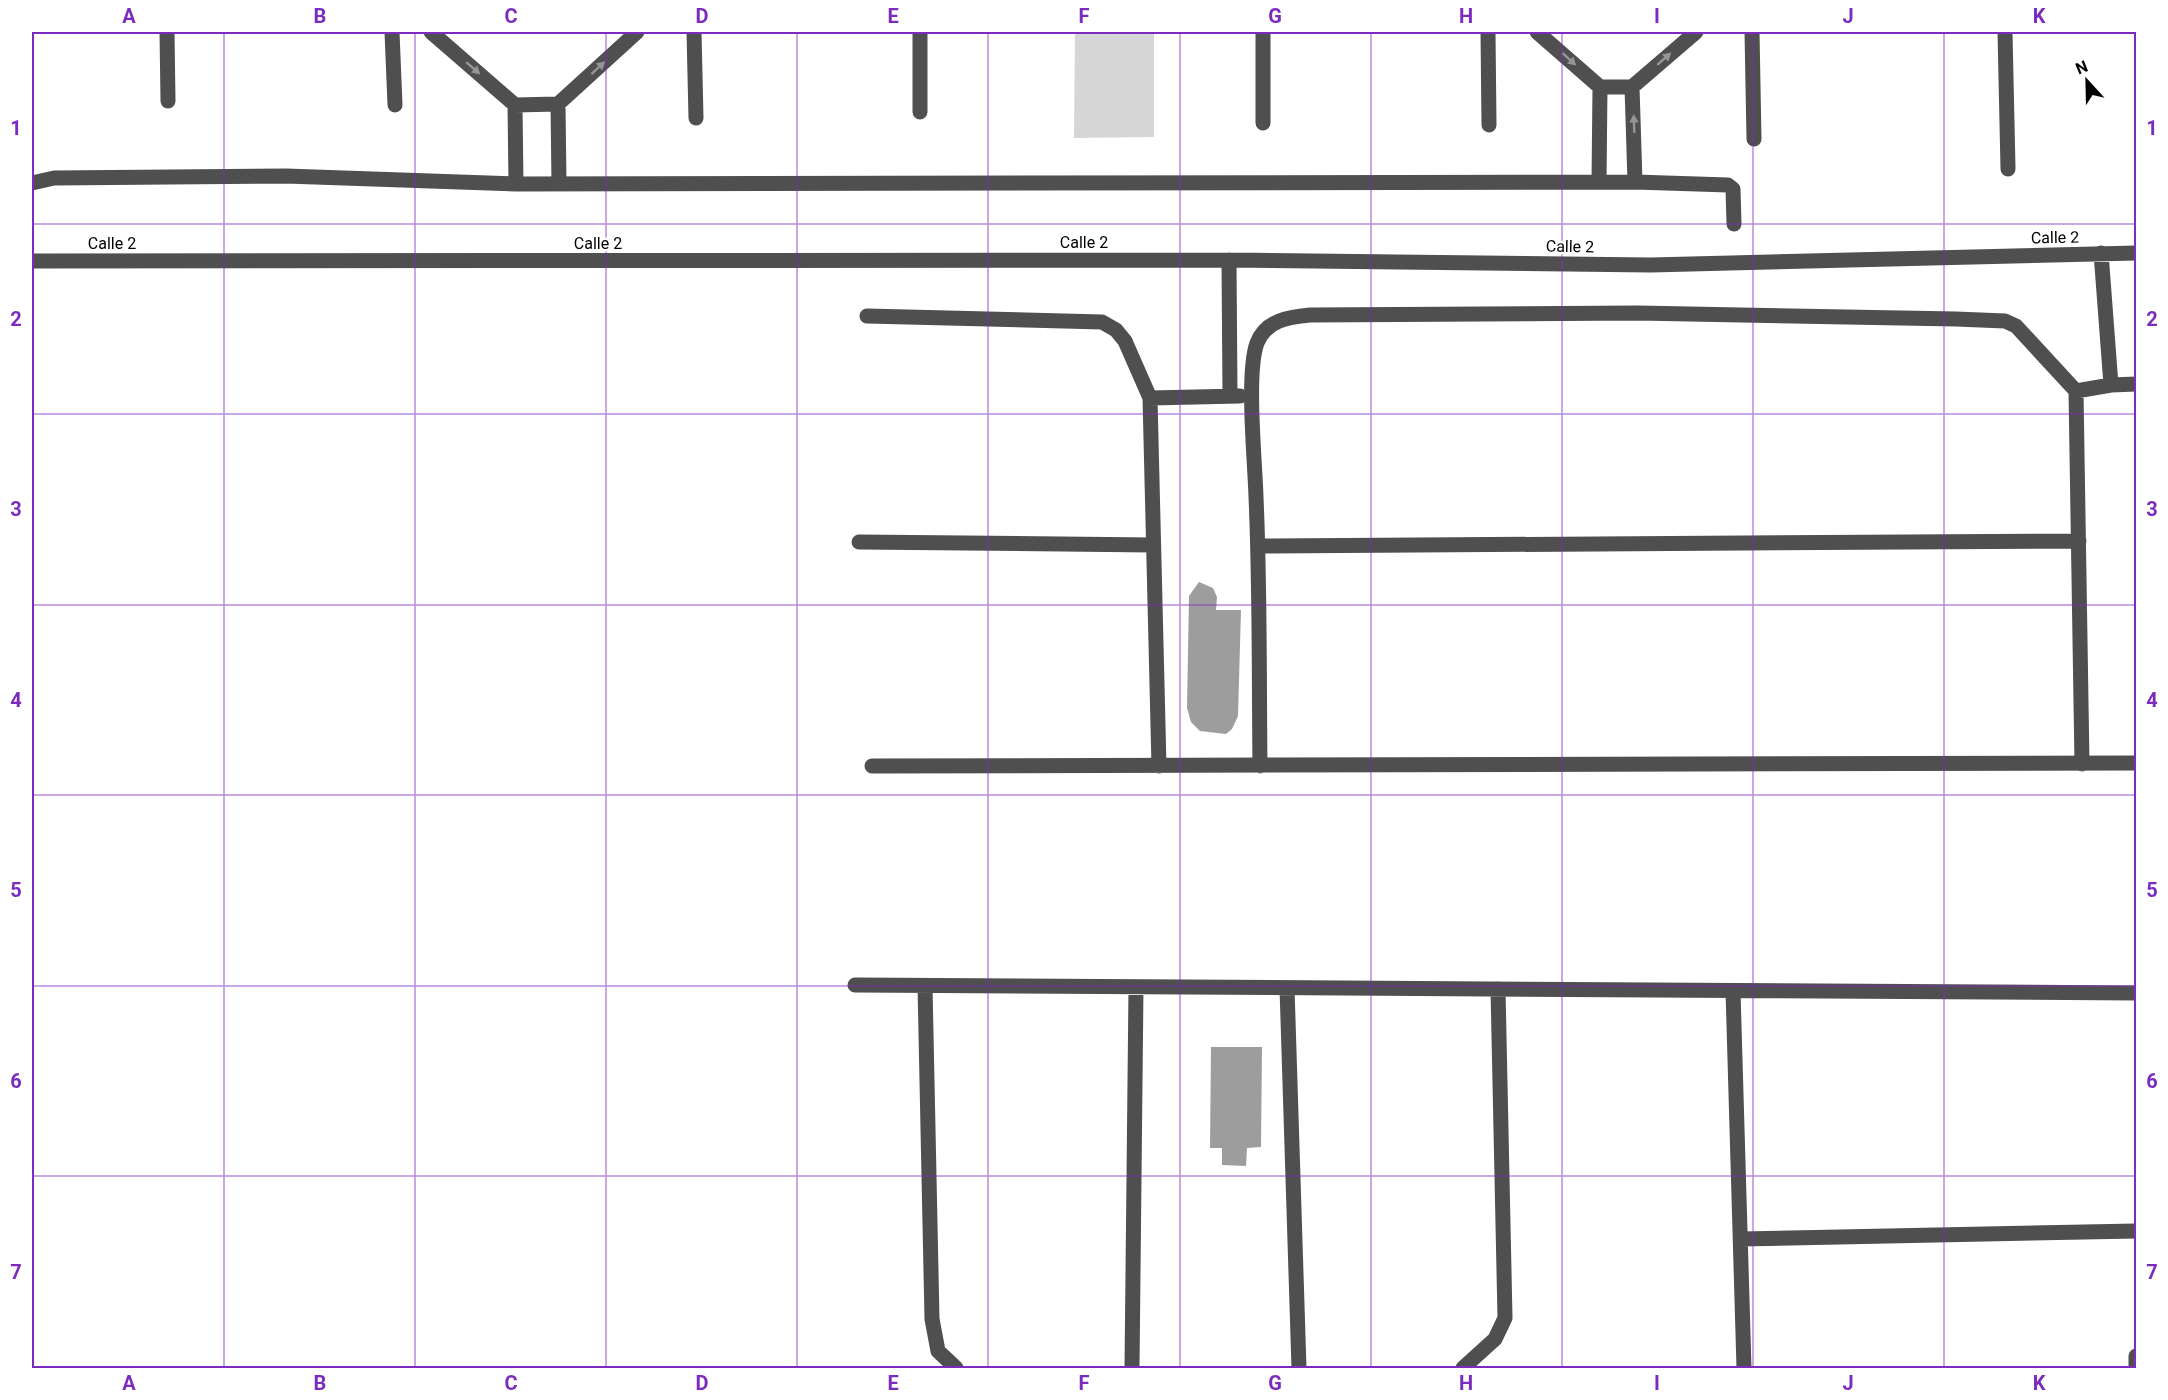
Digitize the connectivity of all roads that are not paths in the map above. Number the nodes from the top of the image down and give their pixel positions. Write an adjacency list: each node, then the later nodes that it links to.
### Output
1 (167, 32): 15 (street)
2 (392, 32): 17 (street)
3 (431, 32): 18 (street, one-way to 18)
4 (638, 32): 16 (street, one-way to 4)
5 (694, 32): 20 (street)
6 (920, 32): 19 (street)
7 (1263, 32): 21 (street)
8 (1488, 32): 22 (street)
9 (1537, 32): 13 (street, one-way to 13)
10 (1696, 32): 14 (street, one-way to 10)
11 (1752, 32): 23 (street)
12 (2005, 32): 24 (street)
13 (1600, 87): 14 (street); 25 (street)
14 (1632, 87): 26 (street, one-way to 14)
15 (168, 101)
16 (558, 104): 18 (street); 29 (street)
17 (395, 105)
18 (515, 105): 28 (street)
19 (920, 112)
20 (696, 118)
21 (1263, 123)
22 (1489, 125)
23 (1754, 139)
24 (2008, 169)
25 (1599, 182): 26 (street); 29 (street)
26 (1635, 182): 30 (street)
27 (32, 183): 28 (street)
28 (516, 184): 29 (street)
29 (559, 184)
30 (1734, 224)
31 (2136, 253): 32 (street, Calle 2)
32 (2102, 254): 33 (street, Calle 2); 37 (street)
33 (1229, 260): 34 (street, Calle 2); 39 (street)
34 (32, 261)
35 (867, 316): 41 (street)
36 (2136, 384): 37 (street)
37 (2110, 385): 38 (street)
38 (2076, 391): 40 (street); 42 (street)
39 (1230, 395): 40 (street); 41 (street)
40 (1253, 397): 45 (street)
41 (1150, 398): 44 (street)
42 (2079, 541): 45 (street); 47 (street)
43 (859, 542): 44 (street)
44 (1153, 545): 50 (street)
45 (1258, 546): 48 (street)
46 (2136, 763): 47 (street)
47 (2082, 764): 48 (street)
48 (1260, 765): 50 (street)
49 (872, 766): 50 (street)
50 (1159, 766)
51 (855, 985): 52 (street)
52 (925, 986): 53 (street); 61 (street)
53 (1136, 987): 54 (street); 62 (street)
54 (1287, 988): 55 (street); 63 (street)
55 (1498, 989): 56 (street); 64 (street)
56 (1733, 991): 57 (street); 59 (street)
57 (2136, 993)
58 (2136, 1231): 59 (street)
59 (1741, 1239): 65 (street)
60 (2136, 1356): 66 (street)
61 (956, 1368)
62 (1132, 1368)
63 (1299, 1368)
64 (1463, 1368)
65 (1744, 1368)
66 (2136, 1368)

